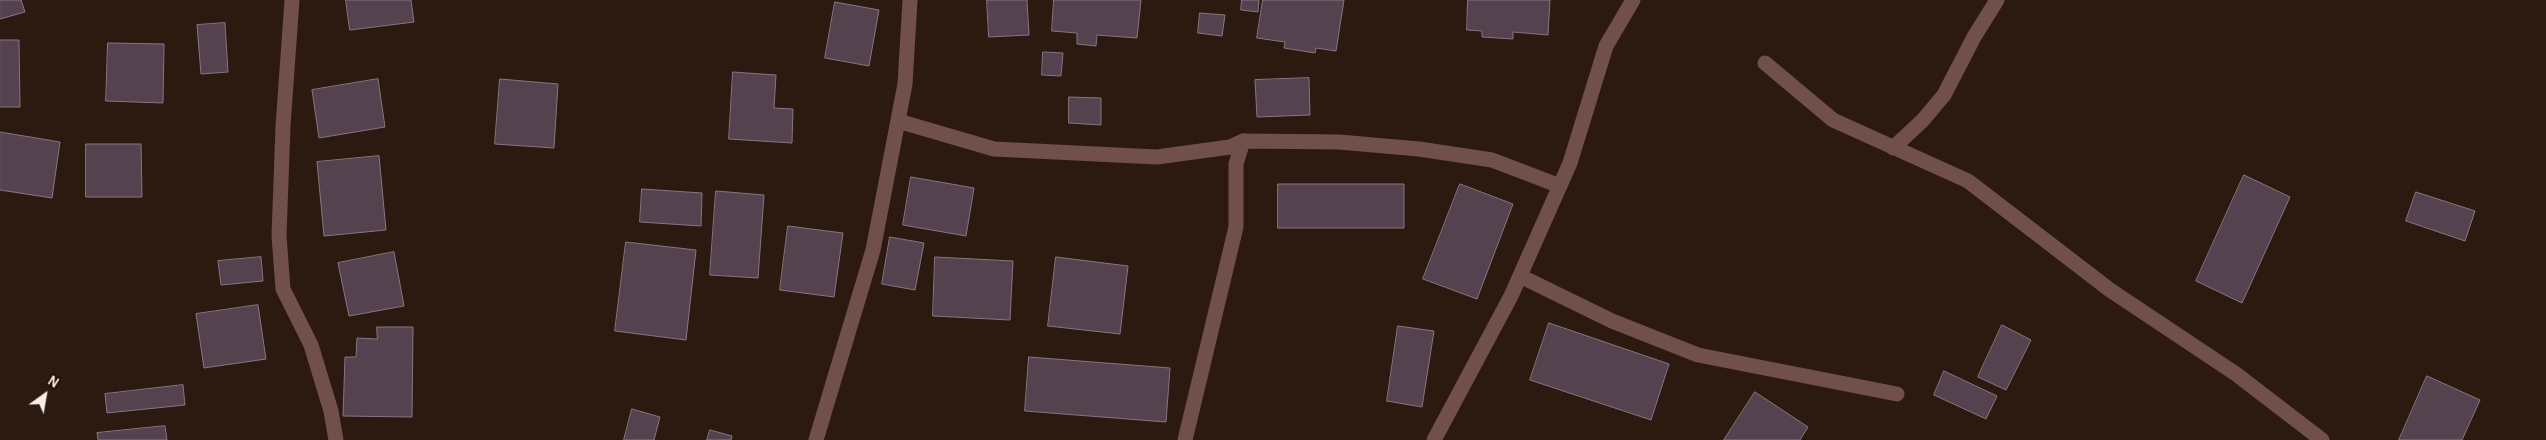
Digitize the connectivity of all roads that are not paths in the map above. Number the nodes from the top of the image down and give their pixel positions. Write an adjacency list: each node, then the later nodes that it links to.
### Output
1 (292, 0): 12 (street)
2 (910, 0): 6 (street)
3 (1633, 0): 9 (street)
4 (1997, 0): 8 (street)
5 (1765, 62): 8 (street)
6 (898, 121): 7 (street); 13 (street)
7 (1243, 141): 9 (street); 14 (street)
8 (1893, 148): 16 (street)
9 (1560, 186): 10 (street)
10 (1520, 276): 11 (street); 15 (street)
11 (1897, 394)
12 (336, 440)
13 (816, 440)
14 (1184, 440)
15 (1434, 440)
16 (2322, 440)

